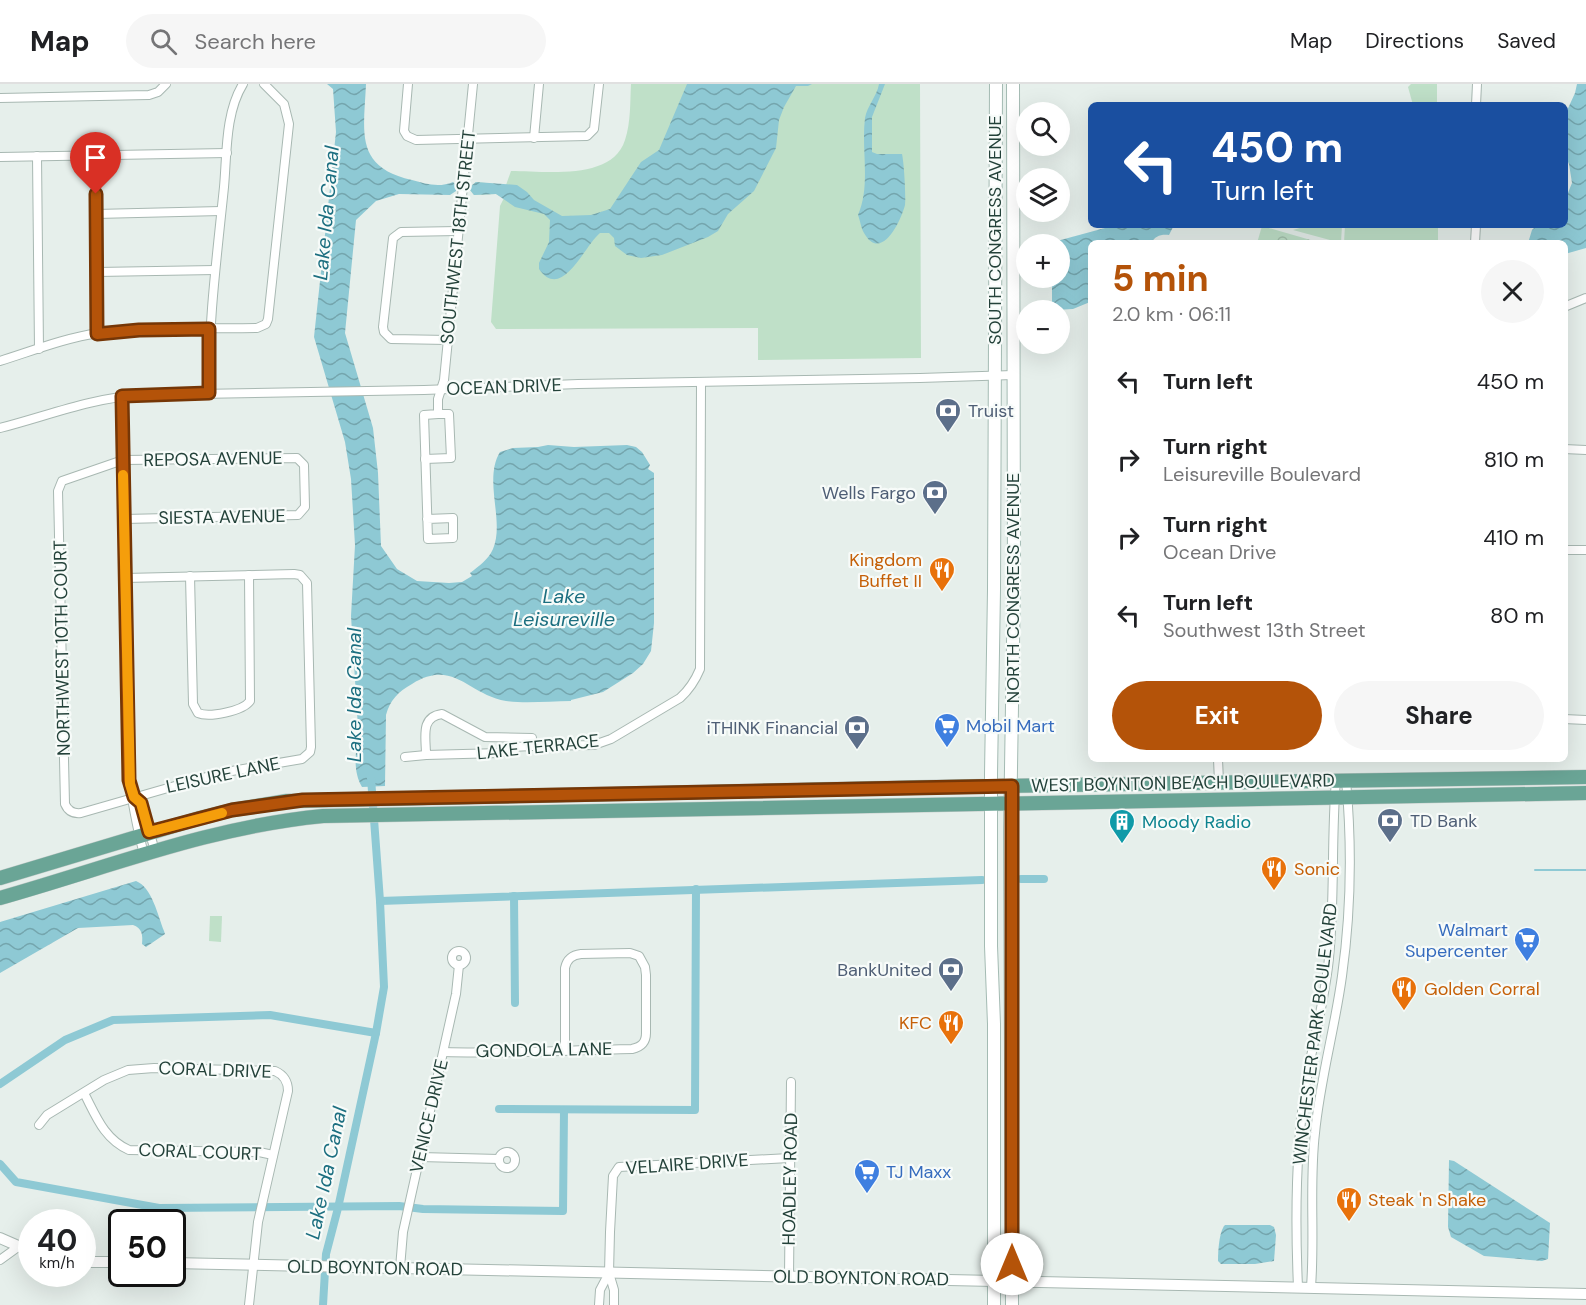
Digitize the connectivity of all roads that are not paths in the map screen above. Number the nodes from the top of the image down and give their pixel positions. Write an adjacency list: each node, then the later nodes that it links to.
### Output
1 (166, 84): 11 (street)
2 (243, 84): 15 (street)
3 (264, 84): 26 (street)
4 (408, 84): 14 (street)
5 (473, 84): 14 (street, SOUTHWEST 18TH STREET)
6 (539, 84): 13 (street)
7 (598, 84): 13 (street)
8 (996, 84): 32 (main road, SOUTH CONGRESS AVENUE)
9 (1013, 84): 31 (main road, SOUTH CONGRESS AVENUE)
10 (1477, 84): 12 (street)
11 (0, 98)
12 (1476, 102)
13 (534, 138): 14 (street)
14 (468, 139): 21 (street, SOUTHWEST 18TH STREET)
15 (227, 153): 16 (street); 19 (street)
16 (96, 155): 17 (street); 20 (street)
17 (37, 156): 18 (street); 29 (street)
18 (0, 157)
19 (221, 211): 20 (street); 22 (street)
20 (96, 214): 23 (street)
21 (458, 231): 28 (street, SOUTHWEST 18TH STREET); 28 (street)
22 (215, 270): 23 (street); 26 (street)
23 (97, 272): 27 (street)
24 (1586, 298): 25 (street)
25 (1568, 305)
26 (209, 329): 27 (street); 35 (street)
27 (97, 334): 29 (street)
28 (448, 340): 34 (street, SOUTHWEST 18TH STREET)
29 (39, 348): 30 (street)
30 (0, 361)
31 (1013, 375): 32 (street, OCEAN DRIVE); 52 (main road, NORTH CONGRESS AVENUE)
32 (994, 376): 33 (street, OCEAN DRIVE); 48 (main road, NORTH CONGRESS AVENUE)
33 (701, 382): 34 (street, OCEAN DRIVE); 58 (street, LAKE TERRACE)
34 (441, 389): 35 (street, OCEAN DRIVE); 37 (street, SOUTHWEST 18TH STREET)
35 (209, 393): 36 (street, OCEAN DRIVE)
36 (122, 396): 38 (street, OCEAN DRIVE); 42 (street)
37 (438, 414): 41 (street); 41 (street)
38 (0, 428)
39 (1568, 449): 40 (street)
40 (1586, 450)
41 (425, 459): 45 (street)
42 (123, 460): 43 (street, REPOSA AVENUE); 44 (street); 69 (street, NORTHWEST 10TH COURT)
43 (301, 461): 44 (street, SIESTA AVENUE)
44 (124, 519): 51 (street)
45 (427, 519)
46 (1568, 550): 47 (street)
47 (1586, 550)
48 (994, 553): 52 (main road); 53 (main road, NORTH CONGRESS AVENUE)
49 (249, 575): 50 (street); 50 (street); 69 (street, LEISURE LANE)
50 (190, 576): 51 (street)
51 (125, 578): 69 (street)
52 (1014, 581): 54 (main road, NORTH CONGRESS AVENUE)
53 (994, 590): 54 (main road); 64 (main road, NORTH CONGRESS AVENUE)
54 (1013, 606): 65 (main road, NORTH CONGRESS AVENUE)
55 (1568, 719): 56 (street)
56 (1586, 720)
57 (532, 738): 58 (street, LAKE TERRACE)
58 (426, 755): 59 (street)
59 (405, 757)
60 (1218, 762): 63 (street)
61 (1586, 777): 62 (main road, WEST BOYNTON BEACH BOULEVARD)
62 (1341, 780): 63 (main road, WEST BOYNTON BEACH BOULEVARD); 70 (street, WINCHESTER PARK BOULEVARD); 70 (street, WINCHESTER PARK BOULEVARD)
63 (1219, 782): 65 (main road, WEST BOYNTON BEACH BOULEVARD)
64 (992, 786): 65 (main road, WEST BOYNTON BEACH BOULEVARD); 66 (main road, WEST BOYNTON BEACH BOULEVARD); 71 (main road, NORTH CONGRESS AVENUE)
65 (1012, 786): 72 (main road, NORTH CONGRESS AVENUE)
66 (783, 790): 67 (main road, WEST BOYNTON BEACH BOULEVARD); 74 (main road)
67 (756, 791): 73 (main road); 75 (main road, WEST BOYNTON BEACH BOULEVARD)
68 (1586, 793): 70 (main road, WEST BOYNTON BEACH BOULEVARD)
69 (134, 797): 75 (street)
70 (1341, 798): 72 (main road, WEST BOYNTON BEACH BOULEVARD); 103 (street, WINCHESTER PARK BOULEVARD); 104 (street, WINCHESTER PARK BOULEVARD)
71 (992, 805): 72 (main road, WEST BOYNTON BEACH BOULEVARD); 74 (main road, WEST BOYNTON BEACH BOULEVARD); 82 (main road, NORTH CONGRESS AVENUE)
72 (1011, 805): 86 (main road, NORTH CONGRESS AVENUE)
73 (738, 808): 74 (main road, WEST BOYNTON BEACH BOULEVARD); 76 (main road, WEST BOYNTON BEACH BOULEVARD)
74 (766, 808)
75 (144, 834): 76 (street); 77 (main road, WEST BOYNTON BEACH BOULEVARD)
76 (150, 852): 78 (main road, WEST BOYNTON BEACH BOULEVARD)
77 (0, 878)
78 (0, 898)
79 (459, 965): 81 (street, VENICE DRIVE)
80 (565, 1050): 80 (street, GONDOLA LANE); 81 (street, GONDOLA LANE)
81 (444, 1052): 90 (street, VENICE DRIVE)
82 (994, 1058): 84 (main road, NORTH CONGRESS AVENUE); 86 (main road)
83 (791, 1082): 91 (street, HOADLEY ROAD)
84 (994, 1087): 87 (main road); 101 (main road, NORTH CONGRESS AVENUE)
85 (84, 1093): 88 (street, CORAL DRIVE); 89 (street, CORAL COURT); 89 (street, CORAL DRIVE)
86 (1012, 1096): 87 (main road, NORTH CONGRESS AVENUE)
87 (1012, 1117): 102 (main road, NORTH CONGRESS AVENUE)
88 (39, 1125)
89 (273, 1155): 97 (street, CORAL DRIVE)
90 (420, 1157): 92 (street); 98 (street, VENICE DRIVE)
91 (789, 1158): 99 (street, VELAIRE DRIVE); 100 (street, HOADLEY ROAD)
92 (499, 1159)
93 (0, 1238): 94 (street)
94 (18, 1247): 95 (street)
95 (0, 1260)
96 (186, 1263): 97 (street, OLD BOYNTON ROAD)
97 (254, 1265): 98 (street, OLD BOYNTON ROAD); 106 (street, CORAL DRIVE)
98 (400, 1268): 99 (street, OLD BOYNTON ROAD)
99 (609, 1273): 100 (street, OLD BOYNTON ROAD); 107 (street); 108 (street)
100 (789, 1277): 101 (street, OLD BOYNTON ROAD)
101 (994, 1281): 102 (street, OLD BOYNTON ROAD); 109 (main road, NORTH CONGRESS AVENUE)
102 (1012, 1281): 103 (street, OLD BOYNTON ROAD); 110 (main road, NORTH CONGRESS AVENUE)
103 (1298, 1287): 104 (street, OLD BOYNTON ROAD)
104 (1311, 1287): 105 (street, OLD BOYNTON ROAD)
105 (1586, 1294)
106 (249, 1305)
107 (599, 1305)
108 (614, 1305)
109 (994, 1305)
110 (1012, 1305)

